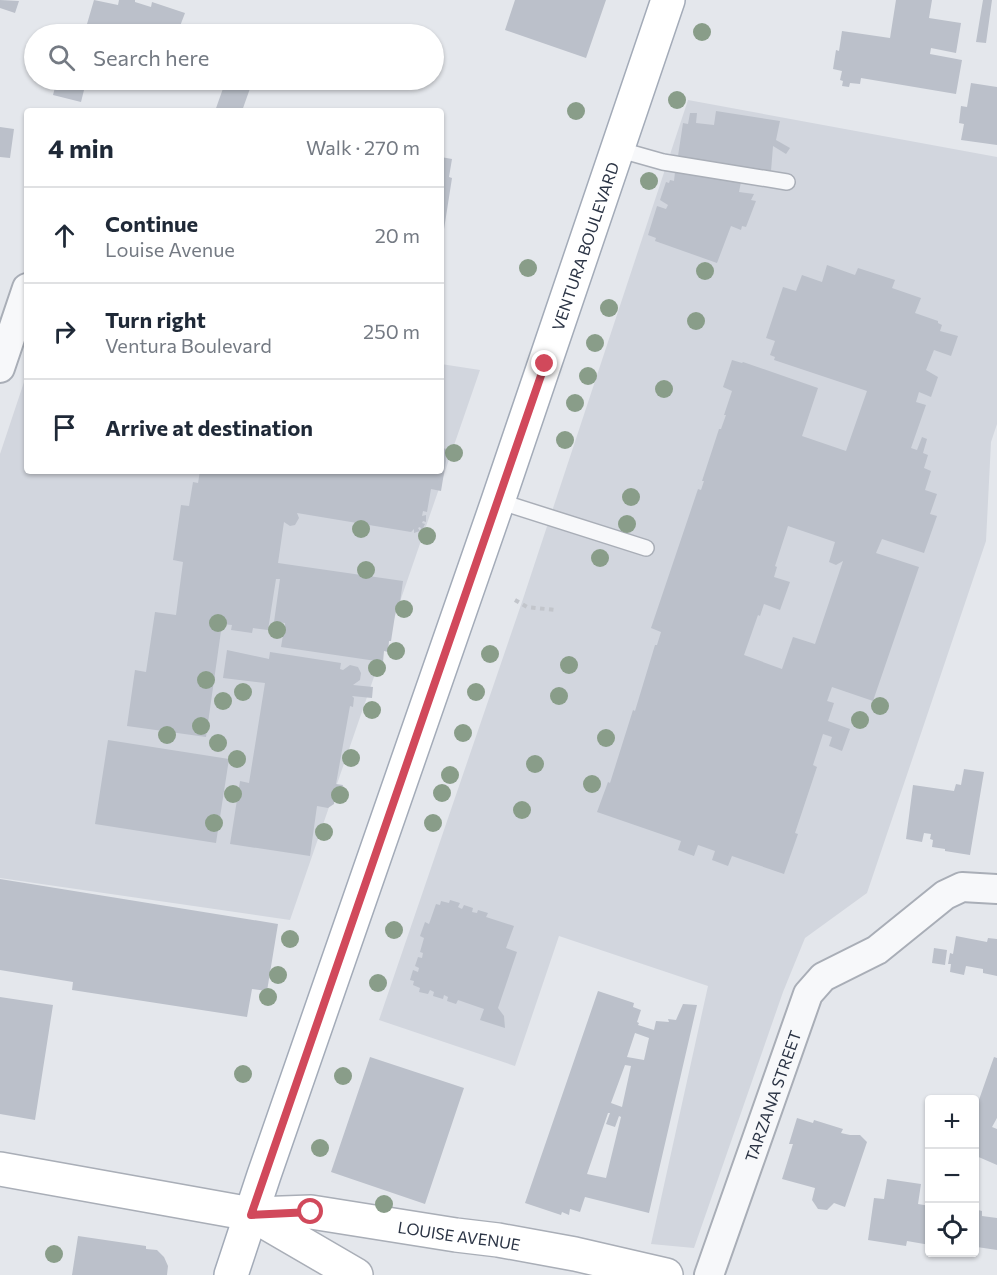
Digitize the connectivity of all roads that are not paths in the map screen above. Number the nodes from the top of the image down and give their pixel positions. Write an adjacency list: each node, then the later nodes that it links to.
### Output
1 (668, 0): 2 (main road, VENTURA BOULEVARD)
2 (617, 149): 3 (lane); 6 (main road, VENTURA BOULEVARD)
3 (787, 182)
4 (24, 297): 5 (street)
5 (0, 368)
6 (498, 501): 7 (lane); 10 (main road, VENTURA BOULEVARD)
7 (646, 548)
8 (997, 889): 14 (street, TARZANA STREET)
9 (0, 1169): 10 (main road, LOUISE AVENUE)
10 (251, 1215): 11 (main road, VENTURA BOULEVARD); 12 (main road, LOUISE AVENUE); 13 (main road, LOUISE AVENUE)
11 (231, 1275)
12 (356, 1275)
13 (666, 1275)
14 (709, 1275)

